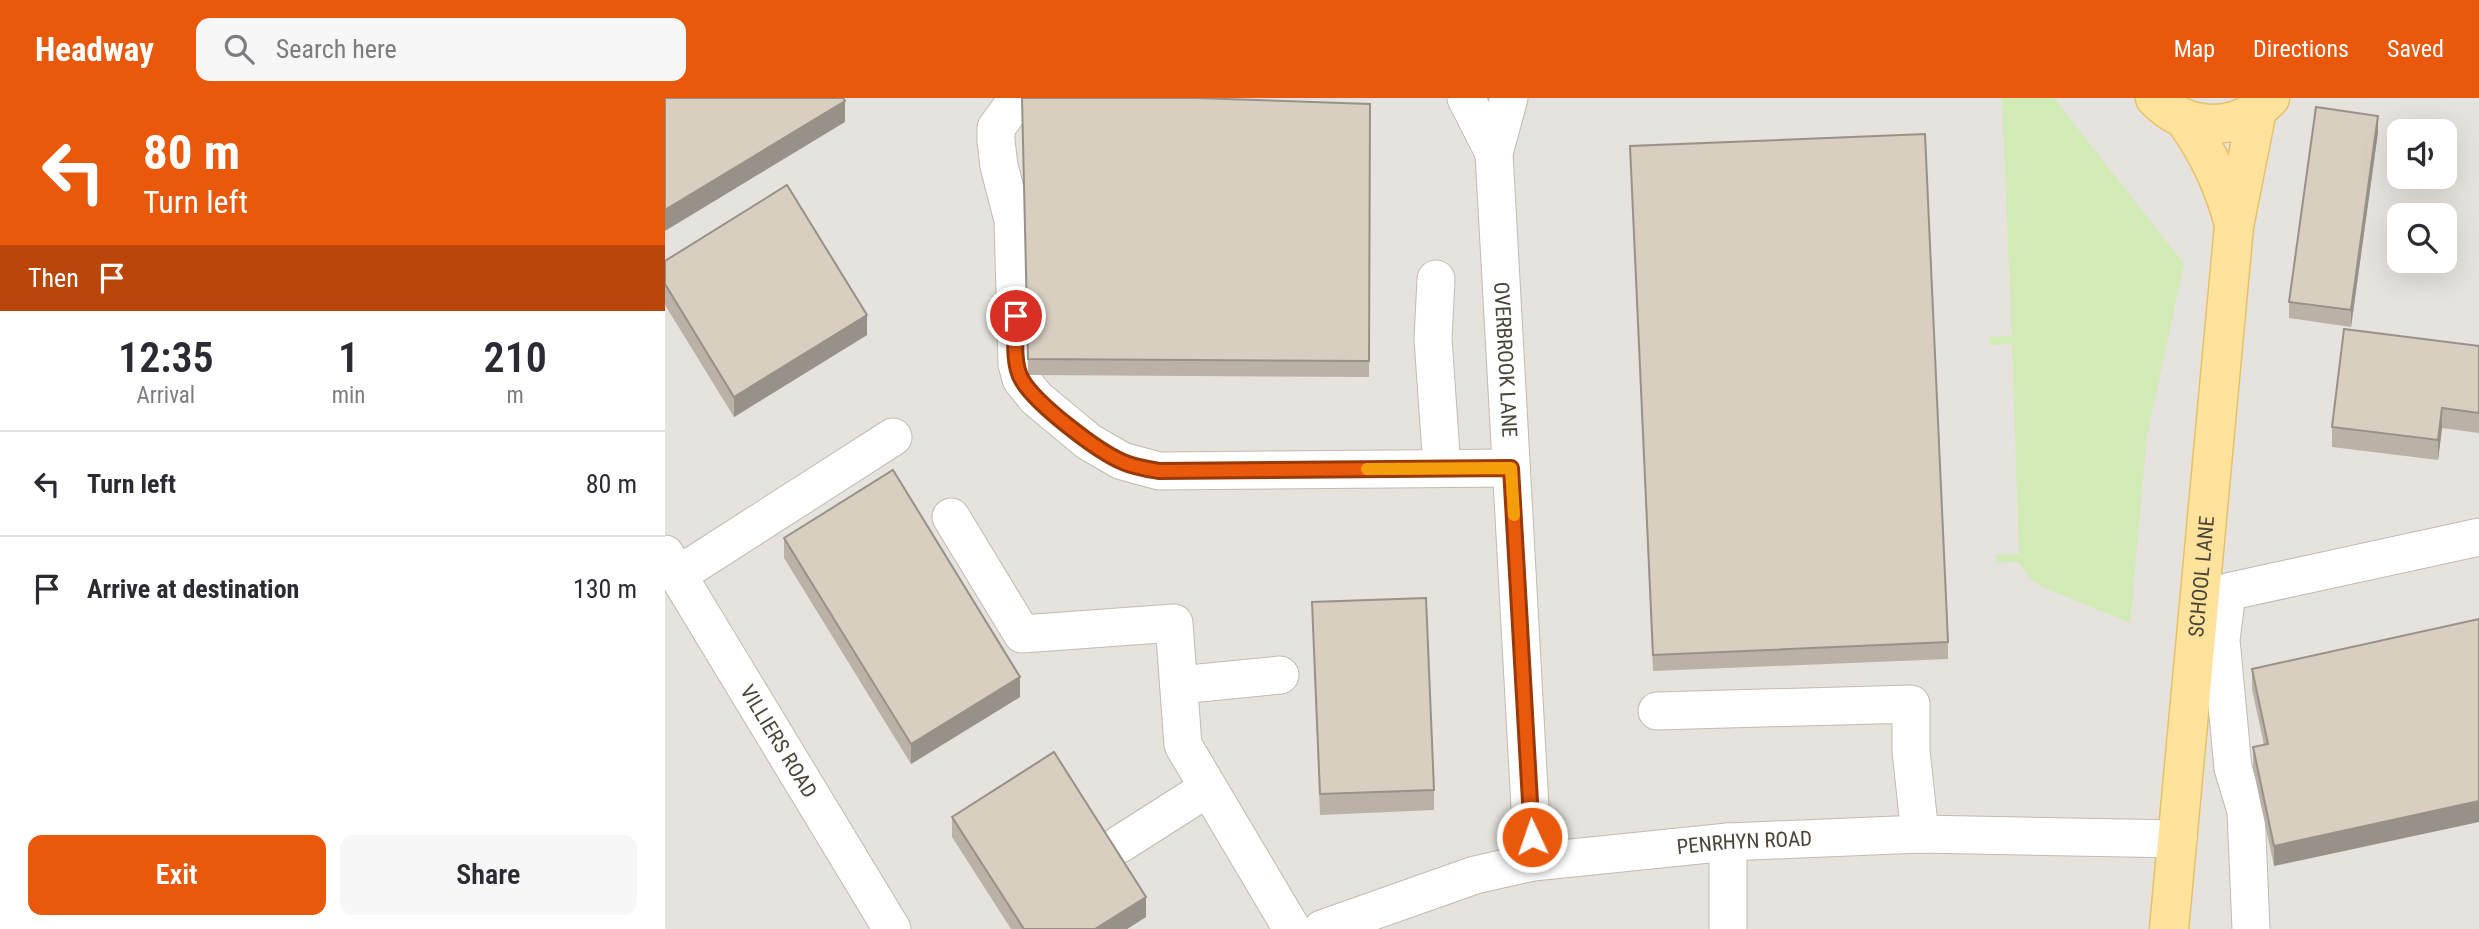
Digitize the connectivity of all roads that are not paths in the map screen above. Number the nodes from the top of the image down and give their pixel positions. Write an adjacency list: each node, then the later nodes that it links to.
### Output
1 (1018, 98): 11 (street)
2 (1466, 98): 7 (street, OVERBROOK LANE)
3 (1509, 98): 7 (street, OVERBROOK LANE)
4 (2155, 98): 6 (main road)
5 (2264, 104): 6 (main road); 8 (main road, SCHOOL LANE)
6 (2185, 120): 8 (main road, SCHOOL LANE)
7 (1494, 153): 12 (street, OVERBROOK LANE)
8 (2234, 226): 21 (main road, SCHOOL LANE)
9 (1436, 279): 11 (street)
10 (893, 437): 15 (street)
11 (1442, 468): 12 (street)
12 (1511, 468): 24 (street, OVERBROOK LANE)
13 (951, 517): 17 (street)
14 (2479, 537): 30 (street)
15 (671, 565): 25 (street, VILLIERS ROAD)
16 (1280, 675): 17 (street)
17 (1179, 685): 19 (street)
18 (1657, 711): 20 (street)
19 (1208, 788): 23 (street); 26 (street)
20 (1920, 834): 21 (street, PENRHYN ROAD); 22 (street, PENRHYN ROAD)
21 (2178, 839): 29 (main road, SCHOOL LANE)
22 (1728, 842): 24 (street, PENRHYN ROAD); 28 (street)
23 (1120, 844)
24 (1533, 862): 27 (street, PENRHYN ROAD)
25 (892, 929)
26 (1291, 929)
27 (1322, 929)
28 (1728, 929)
29 (2169, 929)
30 (2251, 929)

